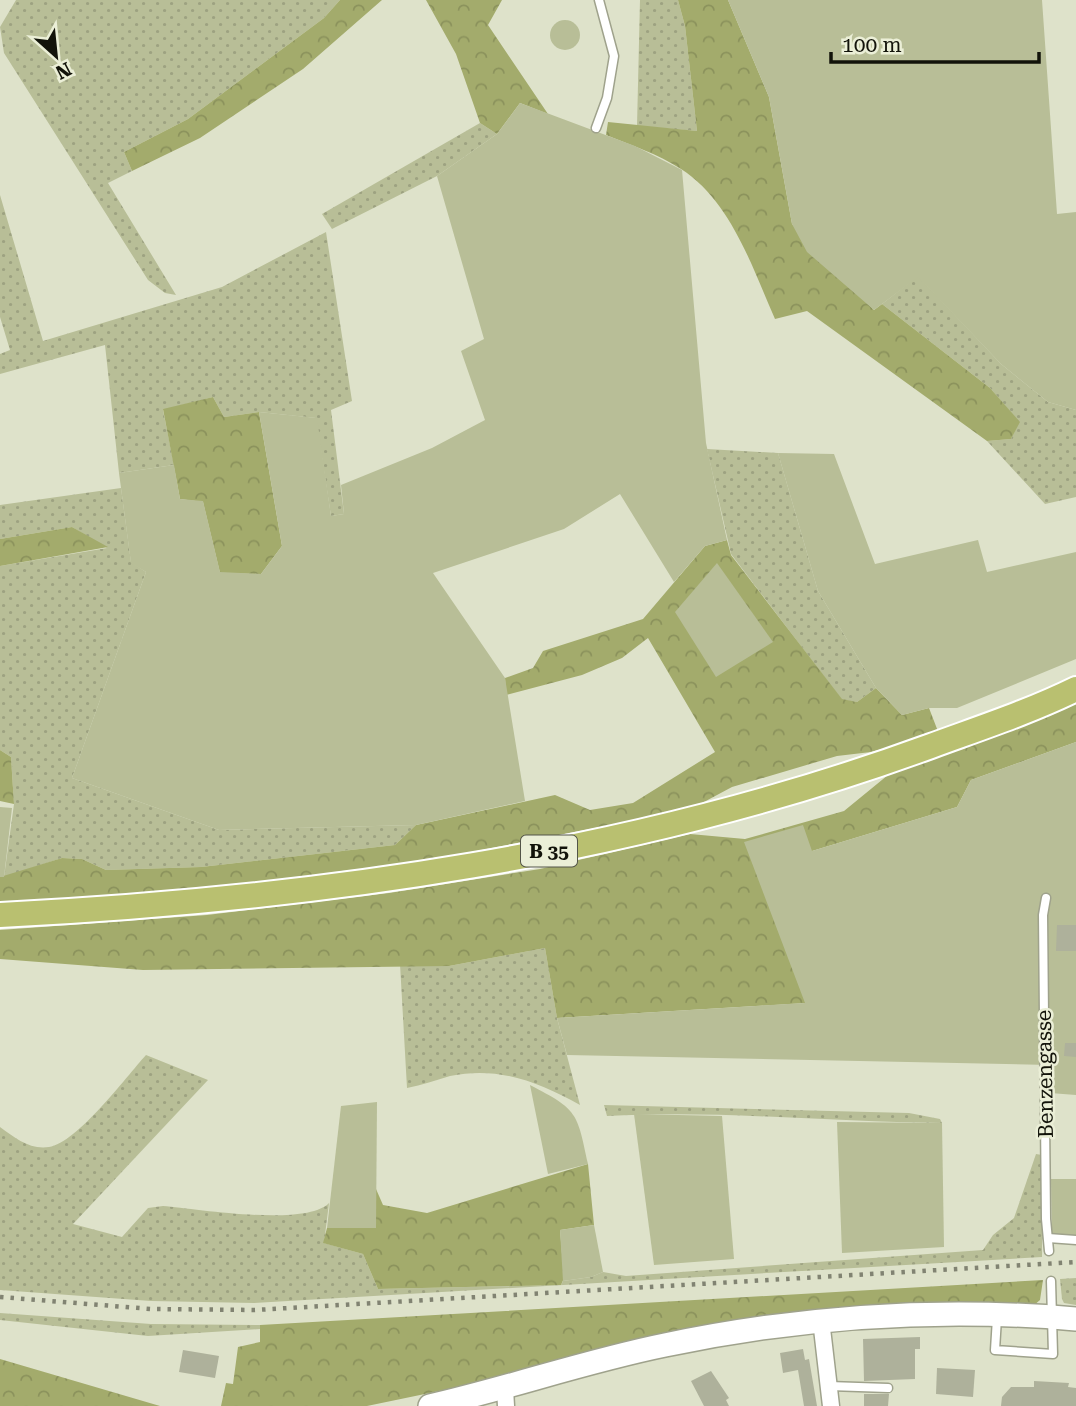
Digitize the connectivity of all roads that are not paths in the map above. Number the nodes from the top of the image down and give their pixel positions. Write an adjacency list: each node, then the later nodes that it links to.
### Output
1 (598, 0): 2 (lane)
2 (596, 128)
3 (1076, 690): 5 (main road, B 35)
4 (1046, 898): 6 (lane, Benzengasse)
5 (0, 915)
6 (1048, 1238): 7 (lane); 8 (lane, Benzengasse)
7 (1076, 1240)
8 (1049, 1251)
9 (1051, 1282): 11 (lane)
10 (997, 1315): 11 (main road); 11 (lane); 13 (main road)
11 (1053, 1317): 12 (main road)
12 (1076, 1318)
13 (821, 1320): 14 (street); 16 (main road)
14 (829, 1386): 15 (lane); 18 (street)
15 (888, 1388)
16 (506, 1397): 17 (main road)
17 (430, 1406)
18 (831, 1406)

